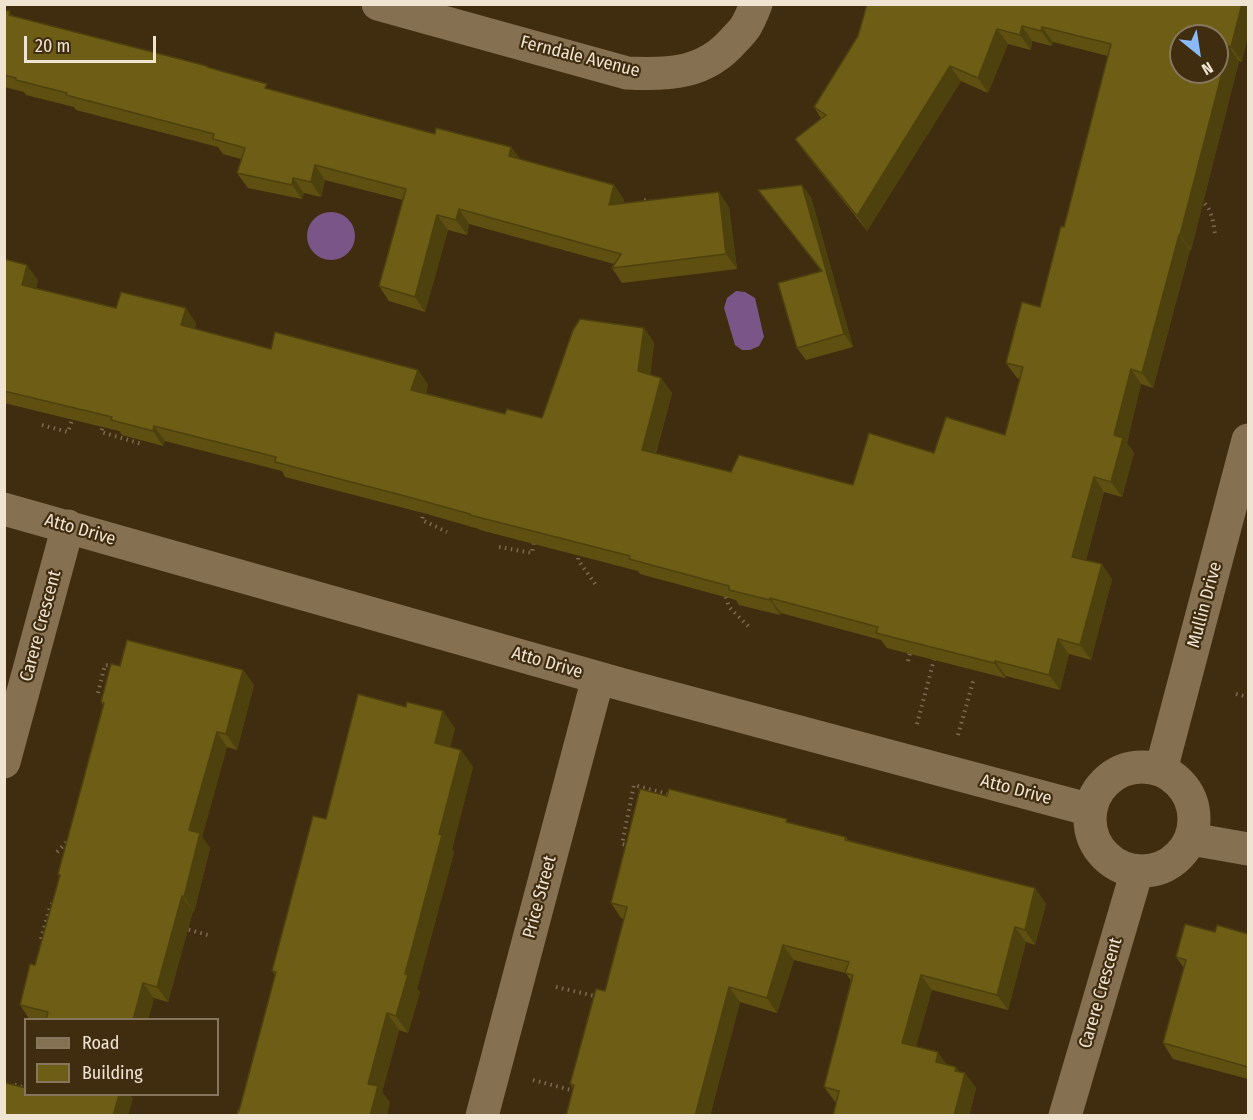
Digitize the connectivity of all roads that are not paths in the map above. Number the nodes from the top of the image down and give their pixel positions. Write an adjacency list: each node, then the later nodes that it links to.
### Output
1 (378, 4): 2 (street, Ferndale Avenue)
2 (756, 4)
3 (1248, 440): 8 (street, Mullin Drive)
4 (4, 509): 5 (street, Atto Drive)
5 (68, 526): 6 (street, Atto Drive); 7 (street, Carere Crescent)
6 (598, 678): 9 (street, Atto Drive); 13 (street, Price Street)
7 (4, 762)
8 (1161, 770): 9 (street); 10 (street)
9 (1091, 810): 12 (street)
10 (1191, 838): 11 (street); 12 (street)
11 (1248, 849)
12 (1137, 871): 14 (street, Carere Crescent)
13 (482, 1116)
14 (1065, 1116)

